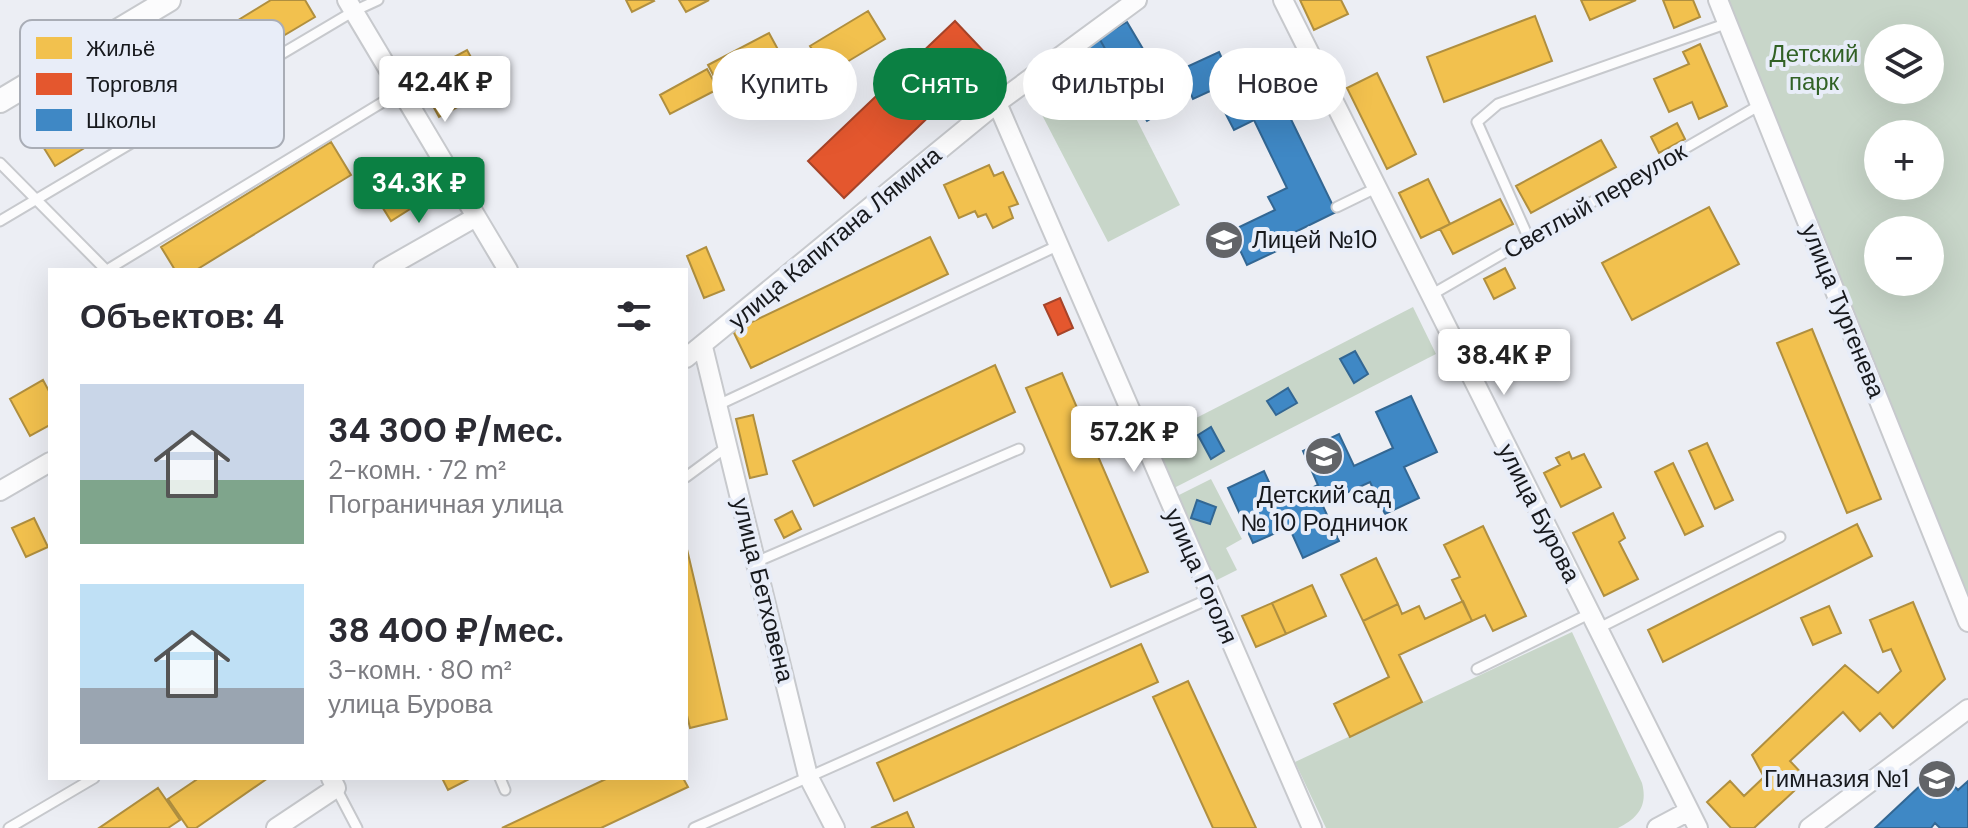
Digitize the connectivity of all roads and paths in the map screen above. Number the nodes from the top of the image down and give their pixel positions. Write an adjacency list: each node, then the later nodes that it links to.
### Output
1 (169, 0): 7 (street)
2 (378, 0): 6 (lane)
3 (1137, 0): 12 (street, улица Капитана Лямина)
4 (1283, 0): 19 (street, улица Бурова)
5 (1718, 0): 8 (street, улица Тургенева)
6 (350, 5): 9 (lane); 11 (street)
7 (136, 20)
8 (1728, 23): 14 (street, улица Тургенева); 24 (lane)
9 (284, 46)
10 (20, 89): 13 (street)
11 (401, 91): 22 (street); 27 (lane)
12 (1007, 96)
13 (0, 101)
14 (1760, 105): 24 (lane, Светлый переулок); 43 (street, улица Тургенева)
15 (977, 120): 31 (street, улица Капитана Лямина)
16 (1004, 120): 25 (street, улица Гоголя)
17 (119, 148): 20 (lane)
18 (0, 163): 20 (lane)
19 (1376, 188): 21 (lane); 30 (street, улица Бурова)
20 (36, 199): 23 (lane); 26 (lane)
21 (1337, 207)
22 (476, 217): 28 (street); 29 (street)
23 (0, 221)
24 (1529, 239): 30 (lane, Светлый переулок)
25 (1057, 246): 33 (lane); 41 (street, улица Гоголя)
26 (105, 268)
27 (110, 268)
28 (387, 268)
29 (507, 268)
30 (1429, 296): 42 (street, улица Бурова)
31 (703, 347): 32 (street, улица Капитана Лямина); 33 (street, улица Бетховена)
32 (688, 357)
33 (718, 405): 34 (street, улица Бетховена)
34 (728, 446): 37 (lane); 40 (street, улица Бетховена)
35 (1019, 449): 40 (lane)
36 (48, 463): 38 (street)
37 (688, 476)
38 (0, 491)
39 (1780, 537): 42 (lane)
40 (756, 562): 46 (street, улица Бетховена)
41 (1211, 598): 46 (lane); 57 (street, улица Гоголя)
42 (1593, 621): 44 (lane); 51 (street, улица Бурова)
43 (1968, 622)
44 (1477, 669)
45 (1968, 709): 59 (street)
46 (808, 776): 55 (lane); 56 (street, улица Бетховена)
47 (91, 780): 52 (lane)
48 (501, 780): 50 (lane)
49 (334, 783): 53 (street); 54 (lane)
50 (505, 790)
51 (1693, 820): 58 (street)
52 (9, 828)
53 (276, 828)
54 (357, 828)
55 (694, 828)
56 (835, 828)
57 (1312, 828)
58 (1657, 828)
59 (1809, 828)

